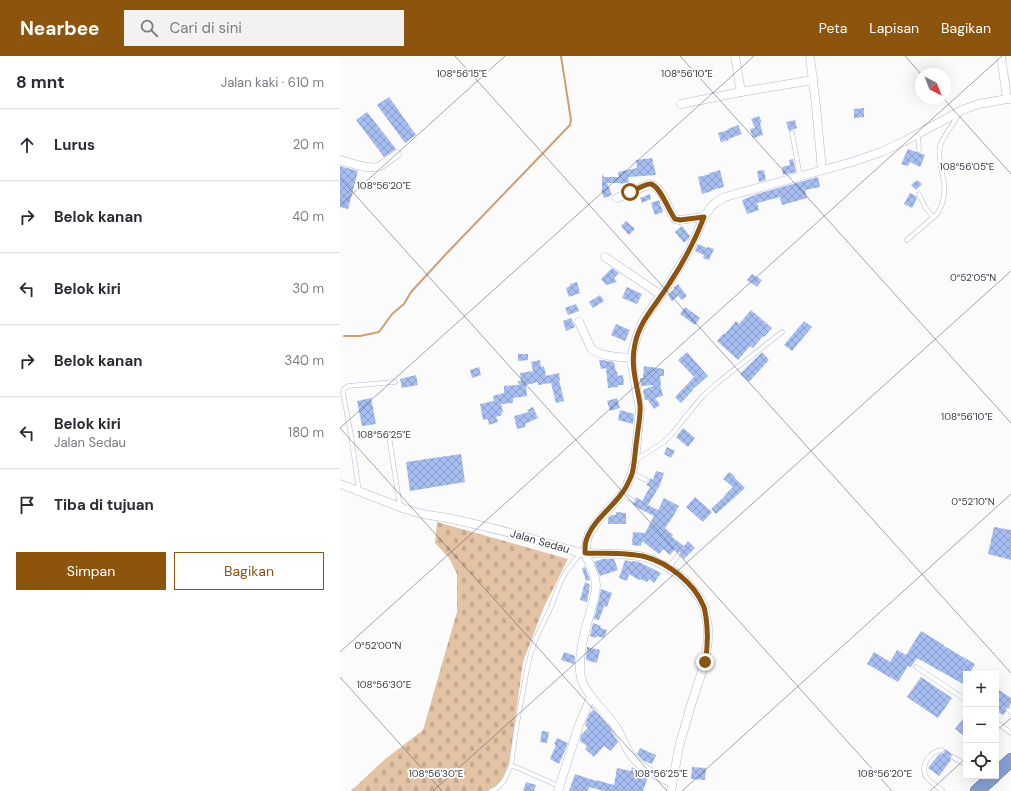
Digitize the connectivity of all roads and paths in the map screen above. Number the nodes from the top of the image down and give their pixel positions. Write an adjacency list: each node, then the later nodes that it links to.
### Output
1 (735, 56): 5 (street)
2 (810, 56): 4 (street)
3 (1001, 57): 6 (street)
4 (813, 80): 5 (street); 14 (street)
5 (741, 92): 7 (street)
6 (1009, 99): 8 (street)
7 (681, 104)
8 (962, 110): 10 (street); 19 (lane)
9 (792, 133): 15 (lane)
10 (918, 134): 11 (lane); 14 (street)
11 (919, 150)
12 (397, 154): 13 (street)
13 (340, 160)
14 (822, 170): 15 (street)
15 (800, 176): 18 (street)
16 (918, 194): 19 (lane)
17 (617, 198): 18 (street)
18 (704, 217): 22 (street)
19 (933, 217): 20 (lane)
20 (907, 240)
21 (605, 257): 22 (street)
22 (661, 295): 25 (street)
23 (579, 322): 25 (street)
24 (782, 332): 28 (lane)
25 (632, 358): 28 (street)
26 (395, 382): 32 (lane)
27 (390, 436): 35 (lane)
28 (635, 460): 29 (street)
29 (632, 473): 30 (lane); 33 (street)
30 (646, 480)
31 (340, 484): 32 (street, Jalan Sedau)
32 (359, 491): 35 (street, Jalan Sedau)
33 (622, 494): 34 (lane); 36 (street)
34 (632, 500)
35 (400, 508): 36 (street, Jalan Sedau)
36 (583, 553): 38 (street, Jalan Sedau); 40 (street); 48 (lane)
37 (678, 555): 38 (lane)
38 (669, 568): 51 (street, Jalan Sedau)
39 (916, 667): 41 (lane)
40 (591, 697): 51 (street); 52 (street)
41 (963, 698)
42 (999, 724): 43 (lane)
43 (1011, 733)
44 (942, 750): 54 (lane)
45 (953, 757): 47 (lane)
46 (1011, 760): 49 (highway)
47 (963, 763)
48 (511, 765): 52 (lane); 53 (lane)
49 (999, 770)
50 (988, 779): 55 (highway)
51 (671, 787)
52 (558, 788)
53 (491, 791)
54 (943, 791)
55 (977, 791)

